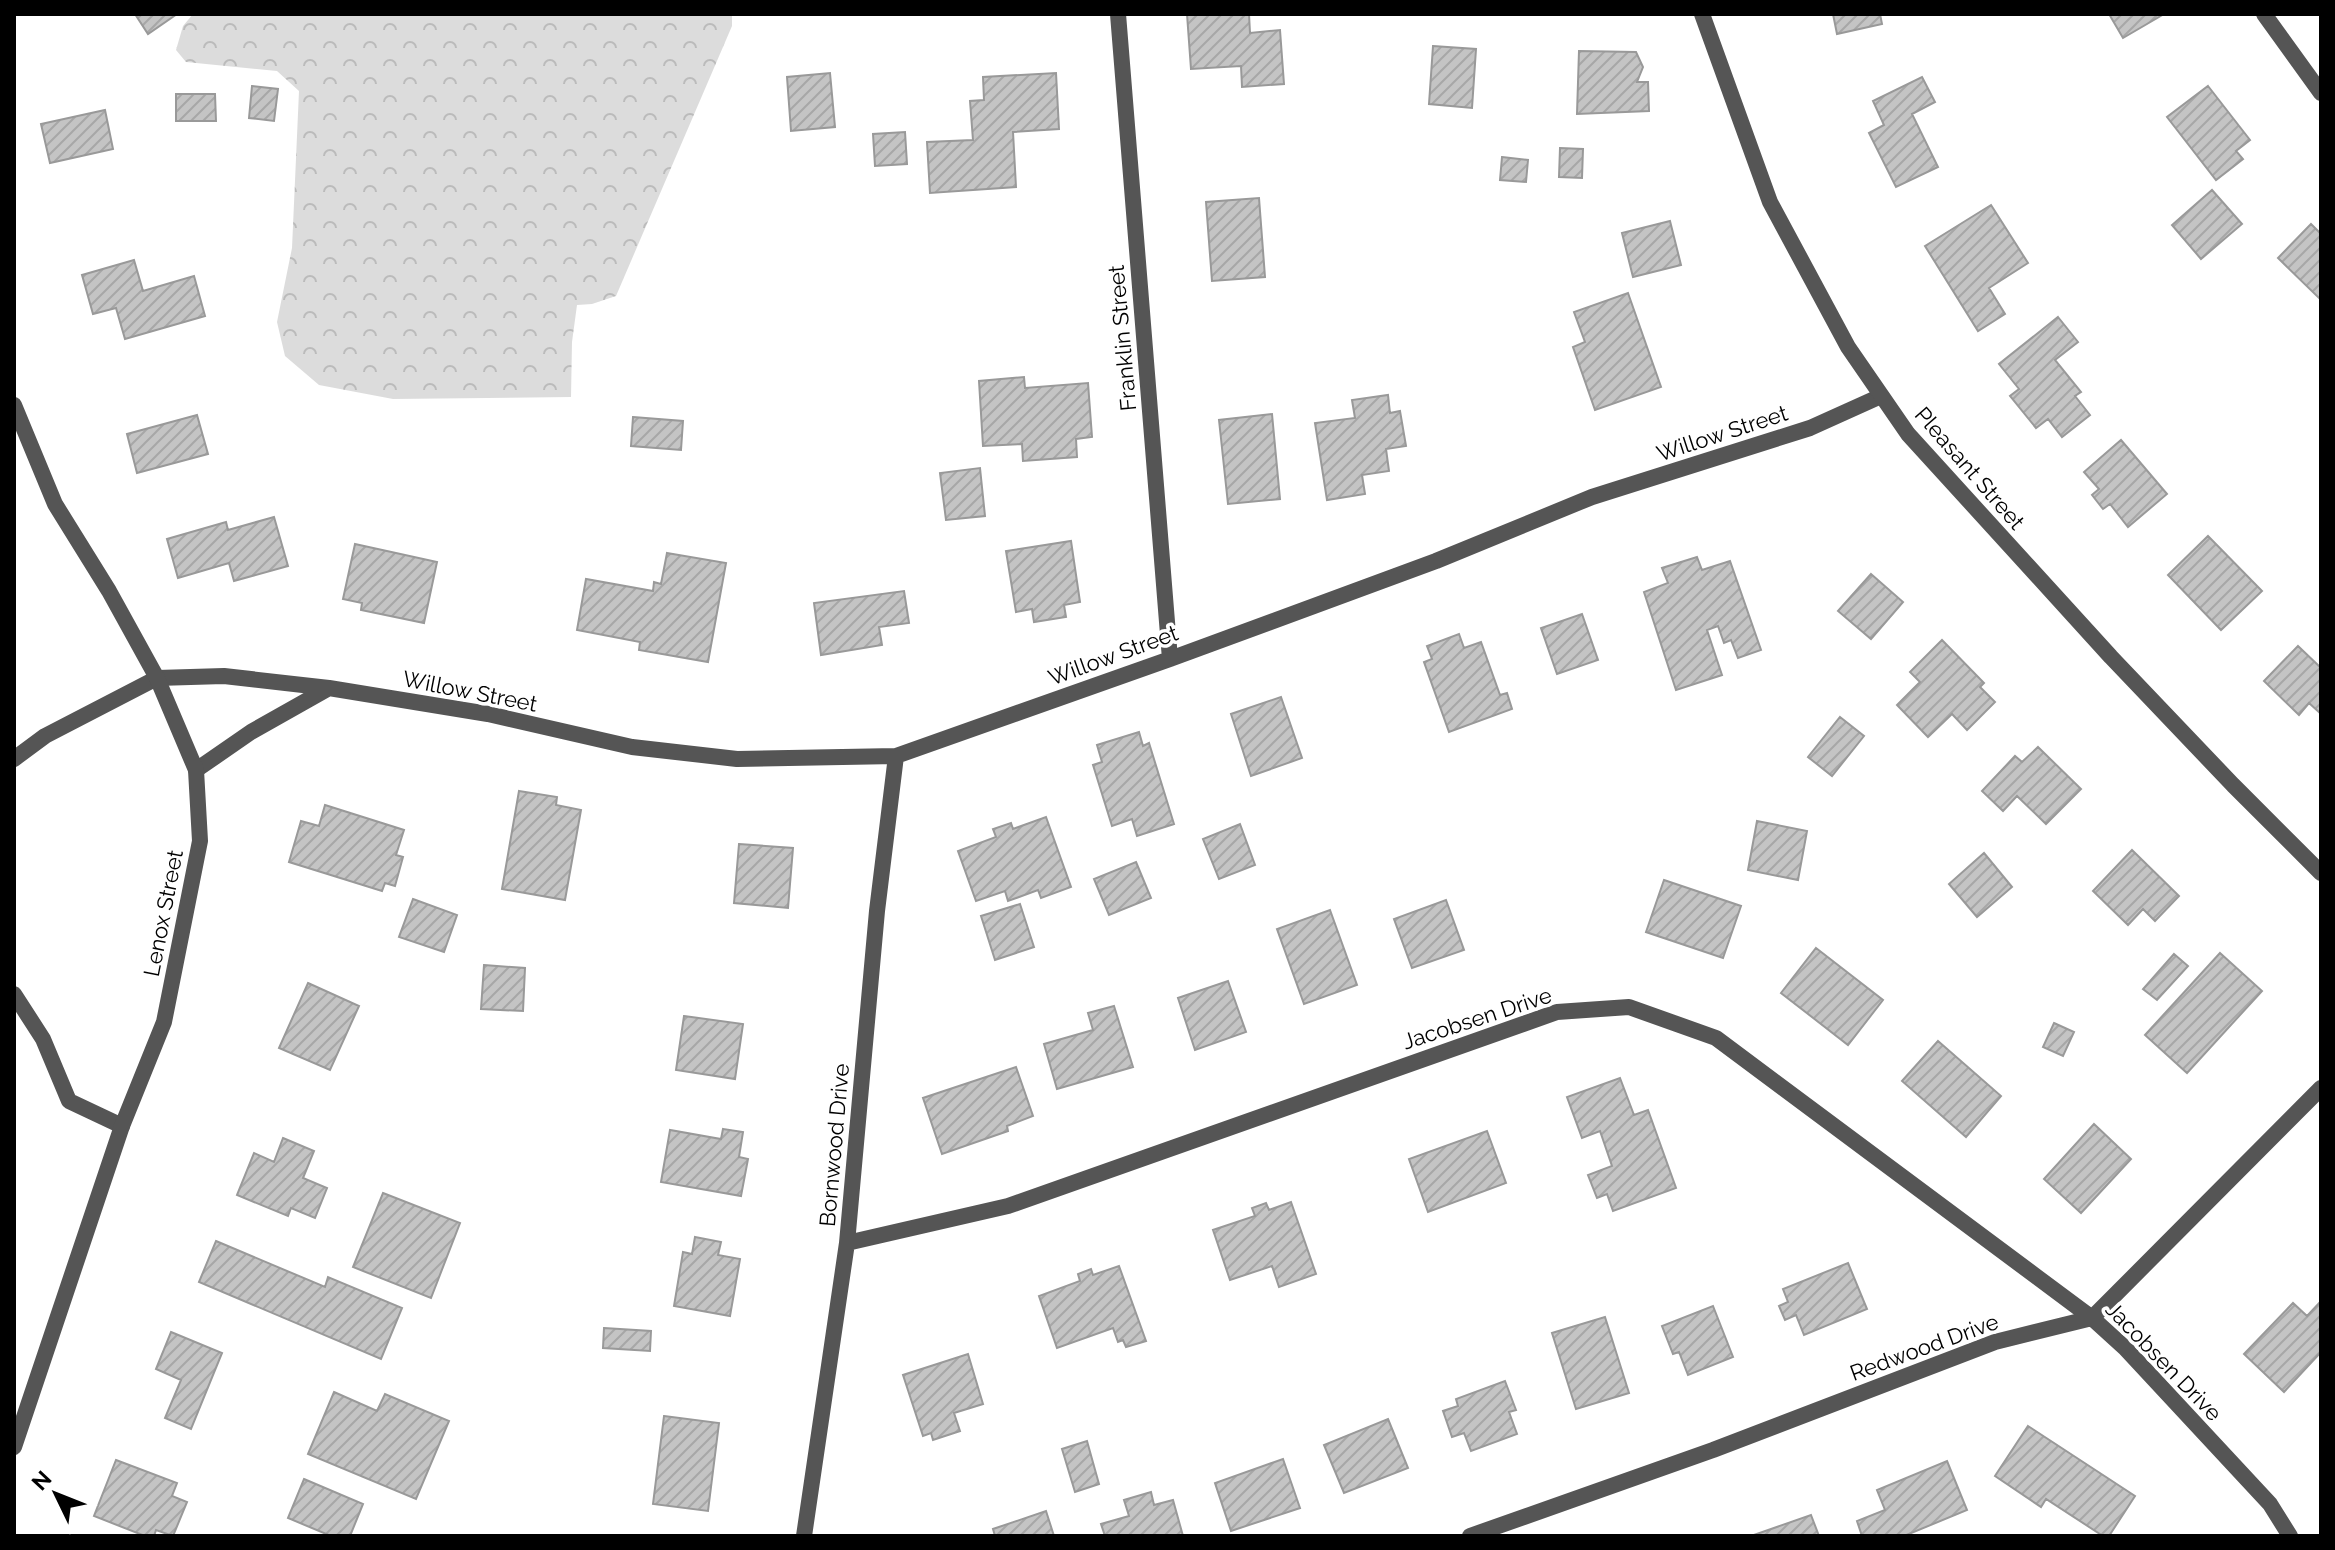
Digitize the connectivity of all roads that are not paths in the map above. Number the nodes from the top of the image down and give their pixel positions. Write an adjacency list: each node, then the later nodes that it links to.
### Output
1 (1118, 14): 7 (street, Franklin Street)
2 (1702, 14): 5 (street, Pleasant Street)
3 (2264, 14): 4 (street)
4 (2321, 93)
5 (1881, 396): 7 (street, Willow Street); 13 (street, Pleasant Street)
6 (14, 405): 8 (street, Lenox Street)
7 (1170, 659): 10 (street, Willow Street)
8 (157, 678): 9 (street, Willow Street); 11 (street); 12 (street, Lenox Street)
9 (329, 688): 10 (street, Willow Street); 12 (street)
10 (896, 756): 17 (street, Bornwood Drive)
11 (14, 759)
12 (196, 770): 16 (street, Lenox Street)
13 (2321, 873)
14 (14, 994): 16 (street)
15 (2321, 1088): 18 (street)
16 (122, 1126): 19 (street, Lenox Street)
17 (847, 1243): 18 (street, Jacobsen Drive); 20 (street, Bornwood Drive)
18 (2092, 1318): 21 (street, Redwood Drive); 22 (street, Jacobsen Drive)
19 (14, 1447)
20 (804, 1536)
21 (1470, 1536)
22 (2290, 1536)

